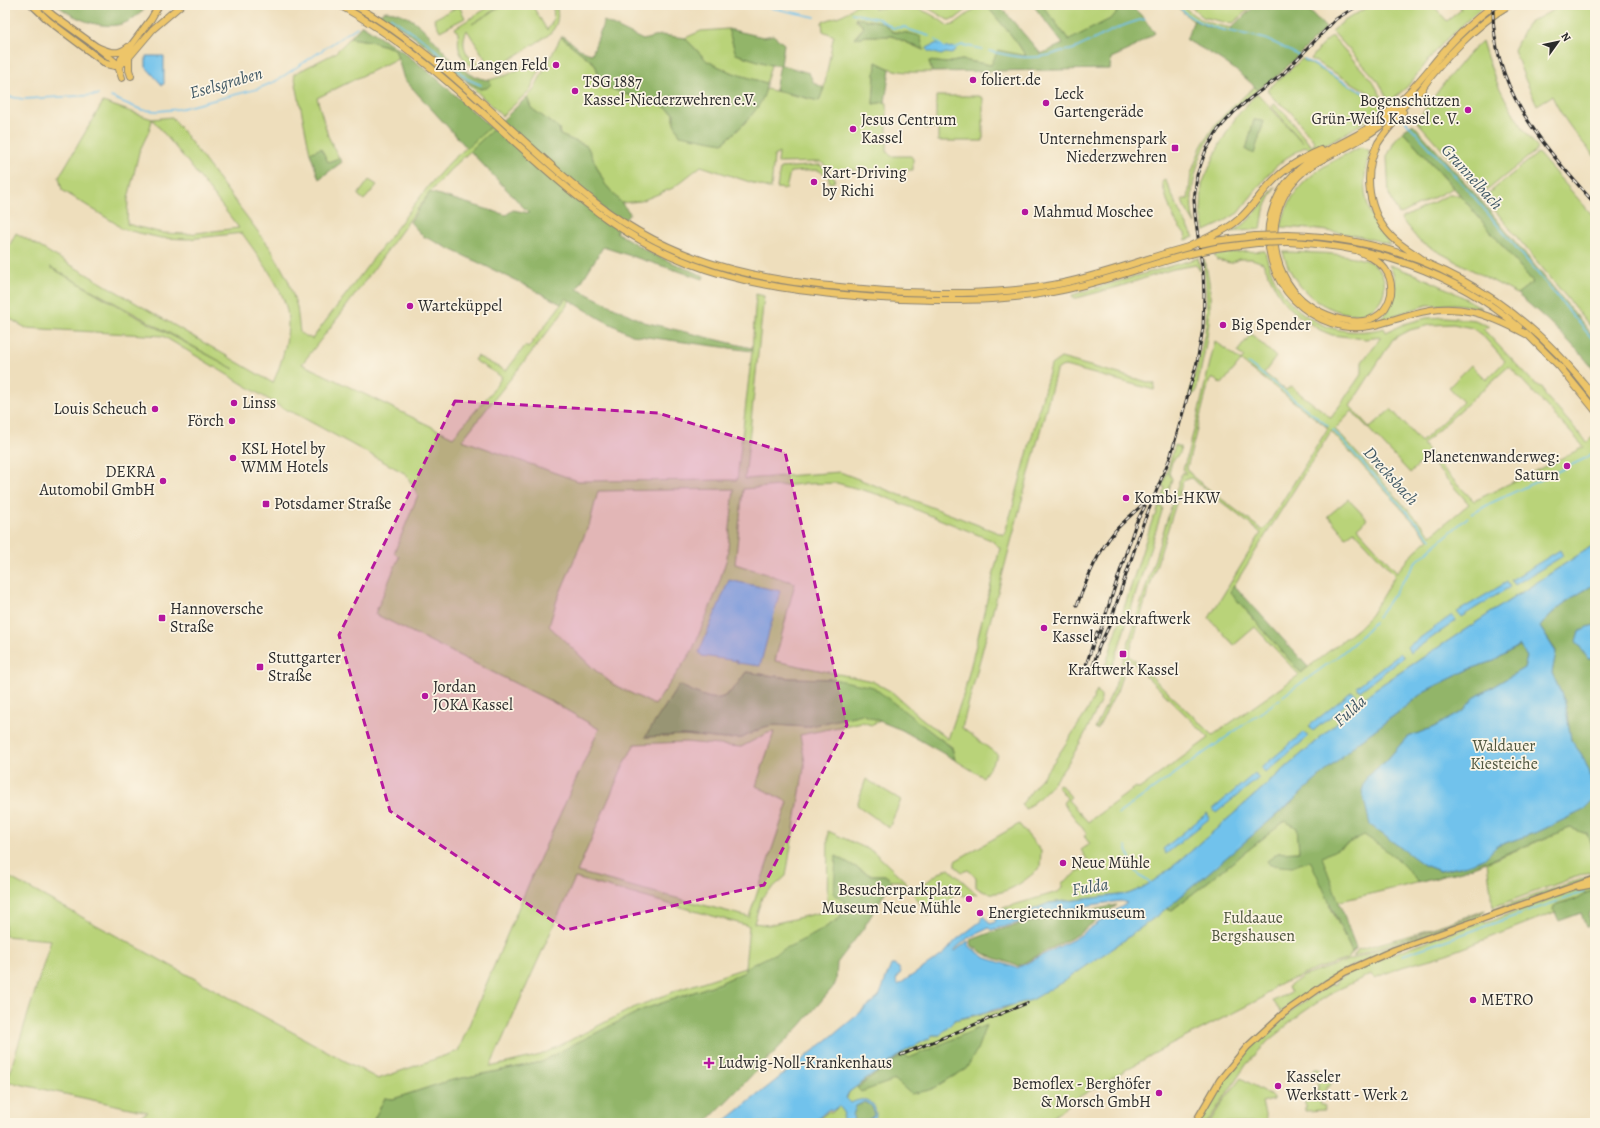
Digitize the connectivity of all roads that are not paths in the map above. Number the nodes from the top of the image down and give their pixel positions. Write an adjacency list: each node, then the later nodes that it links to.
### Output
1 (32, 5): 12 (main road)
2 (41, 5): 10 (main road)
3 (159, 5): 9 (highway)
4 (181, 5): 11 (highway)
5 (339, 5): 20 (highway, bridge)
6 (1494, 5): 16 (highway)
7 (1509, 5): 16 (highway)
8 (355, 6): 19 (highway, bridge)
9 (132, 43): 10 (highway); 13 (highway)
10 (97, 47): 13 (main road)
11 (129, 58): 13 (highway); 14 (highway)
12 (106, 64): 13 (highway)
13 (119, 65): 15 (highway)
14 (131, 76)
15 (122, 78)
16 (1403, 106): 17 (highway); 17 (highway)
17 (1390, 118): 18 (highway); 21 (highway); 22 (highway)
18 (1343, 142): 19 (highway); 23 (highway)
19 (1214, 238): 20 (highway, bridge)
20 (1287, 239): 21 (highway); 22 (highway)
21 (1354, 249): 23 (highway)
22 (1432, 266): 24 (highway)
23 (1528, 335): 25 (highway)
24 (1595, 398)
25 (1595, 410)
26 (1595, 878): 28 (main road)
27 (1595, 884): 28 (main road)
28 (1560, 892): 29 (main road)
29 (1195, 1123)

